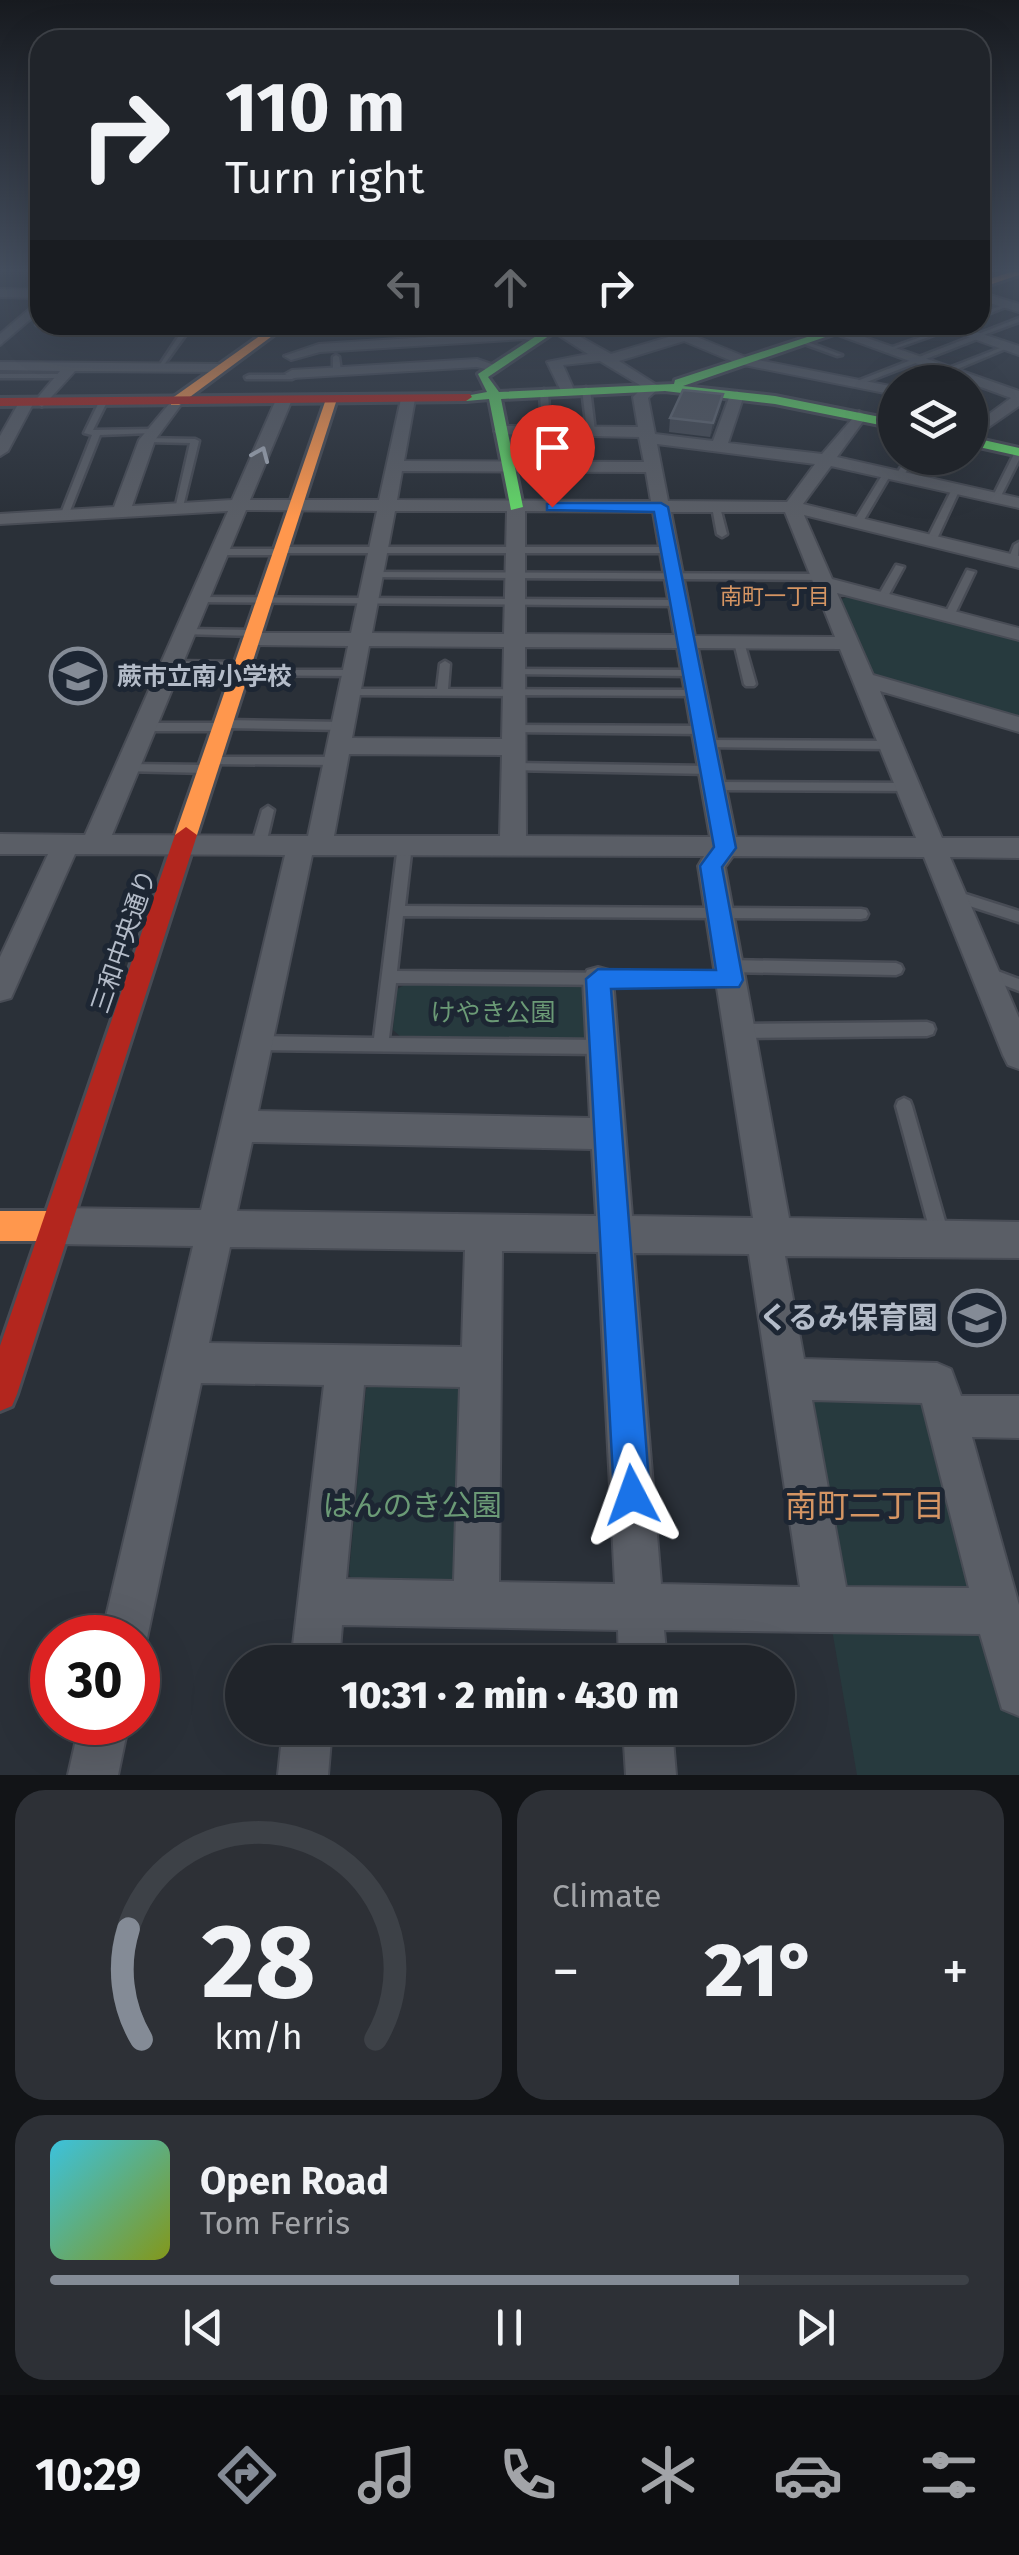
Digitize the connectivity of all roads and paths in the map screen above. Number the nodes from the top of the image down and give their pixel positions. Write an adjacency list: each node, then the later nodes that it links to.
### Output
1 (130, 355): 24 (street)
2 (172, 355): 28 (lane)
3 (239, 355): 25 (street)
4 (286, 355): 16 (street)
5 (295, 355): 16 (street)
6 (395, 355): 26 (street)
7 (494, 355): 20 (street)
8 (512, 355): 20 (street)
9 (601, 355): 17 (street)
10 (618, 355): 17 (street)
11 (729, 355): 19 (street)
12 (761, 355): 19 (street)
13 (902, 355): 18 (street)
14 (930, 355): 18 (lane)
15 (993, 355): 22 (lane)
16 (291, 356): 30 (street)
17 (607, 358): 34 (street); 36 (street)
18 (916, 360): 21 (street); 32 (lane)
19 (744, 361): 32 (street); 34 (street)
20 (501, 362): 26 (street); 37 (street)
21 (929, 365)
22 (963, 365)
23 (0, 366): 27 (street)
24 (120, 367): 27 (street); 28 (street)
25 (220, 368): 28 (street); 44 (street)
26 (398, 368): 30 (street)
27 (68, 372): 29 (lane); 42 (street)
28 (162, 372)
29 (0, 376)
30 (292, 376): 31 (lane); 45 (street)
31 (249, 377)
32 (856, 383): 35 (street)
33 (988, 386): 39 (street)
34 (659, 387): 36 (street); 38 (street); 55 (street)
35 (878, 388)
36 (566, 390): 37 (street); 50 (lane); 53 (lane)
37 (494, 394): 40 (street); 52 (street)
38 (737, 395): 47 (street); 59 (street)
39 (1019, 397): 48 (street)
40 (408, 400): 46 (street); 62 (street)
41 (0, 402): 42 (street)
42 (34, 402): 43 (street); 57 (street)
43 (103, 402): 44 (street); 54 (lane)
44 (175, 402): 45 (street); 56 (street)
45 (288, 402): 46 (street); 72 (street, one-way to 45)
46 (330, 402): 73 (street, 三和中央通り)
47 (860, 416): 49 (street); 61 (street)
48 (989, 419): 51 (street)
49 (878, 420)
50 (591, 430): 53 (street); 55 (street)
51 (1019, 430)
52 (502, 431): 53 (street); 63 (street)
53 (546, 431)
54 (97, 433): 56 (lane); 81 (lane)
55 (646, 434): 59 (street); 64 (street)
56 (149, 435): 79 (lane); 80 (street)
57 (2, 443)
58 (988, 443): 60 (street)
59 (719, 446): 61 (street)
60 (1019, 452): 67 (lane)
61 (827, 460): 65 (street); 78 (street)
62 (394, 466): 63 (street); 74 (street)
63 (509, 467): 64 (street); 75 (street)
64 (653, 467): 76 (street)
65 (878, 472)
66 (893, 475): 69 (street); 83 (lane)
67 (1006, 478): 68 (lane); 70 (lane)
68 (1019, 481)
69 (956, 489): 70 (street); 85 (lane)
70 (996, 498): 71 (street)
71 (1019, 503)
72 (240, 506): 73 (street); 79 (street); 90 (street)
73 (296, 506): 74 (street); 88 (street, 三和中央通り)
74 (386, 507): 75 (street); 86 (street)
75 (516, 507): 76 (street); 89 (street)
76 (661, 507): 77 (street); 87 (street)
77 (716, 507): 78 (street); 84 (lane)
78 (792, 507): 83 (street); 97 (street)
79 (179, 509): 80 (street)
80 (121, 512): 81 (street)
81 (64, 516): 82 (street)
82 (0, 520)
83 (858, 523): 85 (street)
84 (722, 534)
85 (931, 541): 91 (street)
86 (378, 550): 88 (lane); 89 (lane); 94 (street)
87 (669, 550): 89 (lane); 96 (street)
88 (282, 551): 90 (lane); 100 (street, 三和中央通り)
89 (516, 551): 95 (street)
90 (220, 552): 99 (street)
91 (1017, 555)
92 (898, 567): 98 (lane)
93 (970, 572): 104 (lane)
94 (373, 574): 95 (lane); 101 (street)
95 (515, 575): 96 (lane); 102 (street)
96 (675, 576): 97 (lane); 103 (street)
97 (822, 580): 98 (street); 112 (street)
98 (882, 598): 104 (street)
99 (199, 600): 100 (lane); 105 (street)
100 (265, 600): 101 (lane); 107 (street, 三和中央通り)
101 (368, 601): 102 (lane); 108 (street)
102 (515, 602): 103 (lane); 109 (street)
103 (680, 603): 110 (street)
104 (949, 616): 106 (street)
105 (186, 632): 107 (lane); 113 (street)
106 (1019, 634)
107 (253, 636): 108 (street); 115 (street, 三和中央通り)
108 (360, 639): 109 (street); 117 (street)
109 (515, 640): 110 (street); 120 (street)
110 (687, 641): 111 (street); 118 (street)
111 (739, 642): 112 (street); 119 (lane)
112 (849, 643): 116 (street)
113 (172, 664): 115 (lane); 124 (street)
114 (445, 664): 121 (lane)
115 (242, 669): 117 (lane); 123 (street, 三和中央通り)
116 (865, 680): 122 (street); 127 (street)
117 (352, 682): 121 (lane); 126 (street)
118 (694, 683): 120 (lane); 120 (lane); 125 (street)
119 (750, 684)
120 (514, 685): 121 (lane); 128 (street)
121 (442, 692)
122 (1019, 725)
123 (223, 726): 124 (lane); 126 (lane); 129 (street, 三和中央通り)
124 (146, 727): 130 (street)
125 (704, 737): 127 (lane); 128 (lane); 131 (street)
126 (339, 744): 128 (street); 129 (lane); 138 (street)
127 (892, 744): 132 (street)
128 (514, 748): 131 (lane); 140 (street)
129 (210, 765): 130 (lane); 134 (street, 三和中央通り)
130 (128, 768): 136 (street)
131 (712, 778): 132 (lane); 141 (street)
132 (910, 787): 143 (street)
133 (268, 810): 137 (lane)
134 (184, 843): 136 (street); 137 (street); 166 (street, 三和中央通り)
135 (0, 844): 136 (street)
136 (80, 844): 153 (street)
137 (259, 844): 138 (street)
138 (310, 844): 139 (street); 159 (street)
139 (405, 845): 140 (street); 145 (lane)
140 (513, 846): 141 (street)
141 (725, 848): 143 (street); 146 (street)
142 (1019, 848): 143 (street)
143 (937, 849): 144 (street)
144 (956, 896): 148 (lane); 151 (street)
145 (397, 911): 146 (lane); 152 (lane)
146 (719, 914): 147 (lane); 150 (street)
147 (861, 914)
148 (1019, 918)
149 (896, 969): 150 (lane)
150 (729, 973): 154 (lane); 157 (street)
151 (986, 973): 155 (lane); 161 (street)
152 (389, 977): 154 (lane); 158 (lane)
153 (3, 978)
154 (598, 979): 160 (street)
155 (1019, 985)
156 (927, 1029): 157 (lane)
157 (739, 1030): 170 (street)
158 (381, 1042): 159 (lane); 160 (lane)
159 (257, 1043): 163 (street)
160 (602, 1047): 164 (street)
161 (1019, 1055)
162 (904, 1106): 171 (lane)
163 (239, 1126): 164 (street); 167 (street)
164 (607, 1134): 169 (street)
165 (0, 1226): 166 (street)
166 (56, 1226): 167 (street); 177 (street, 三和中央通り)
167 (216, 1230): 168 (street); 173 (street)
168 (484, 1232): 169 (street); 175 (street)
169 (615, 1234): 170 (street); 182 (street)
170 (774, 1236): 171 (street); 176 (street)
171 (940, 1238): 172 (street)
172 (1019, 1240)
173 (185, 1364): 174 (street); 185 (street)
174 (346, 1366): 175 (street); 180 (street)
175 (481, 1366): 181 (street)
176 (789, 1379): 178 (street); 183 (street)
177 (0, 1394)
178 (948, 1416): 179 (street); 184 (street)
179 (1019, 1416)
180 (321, 1602): 181 (street); 186 (street)
181 (476, 1602): 182 (street)
182 (639, 1607): 183 (street); 187 (street)
183 (827, 1610): 184 (street)
184 (998, 1612): 188 (street)
185 (129, 1615)
186 (317, 1645)
187 (642, 1645)
188 (1019, 1692)
189 (100, 1745): 192 (street)
190 (306, 1745): 193 (street)
191 (649, 1745): 194 (street)
192 (93, 1775)
193 (303, 1775)
194 (651, 1775)

